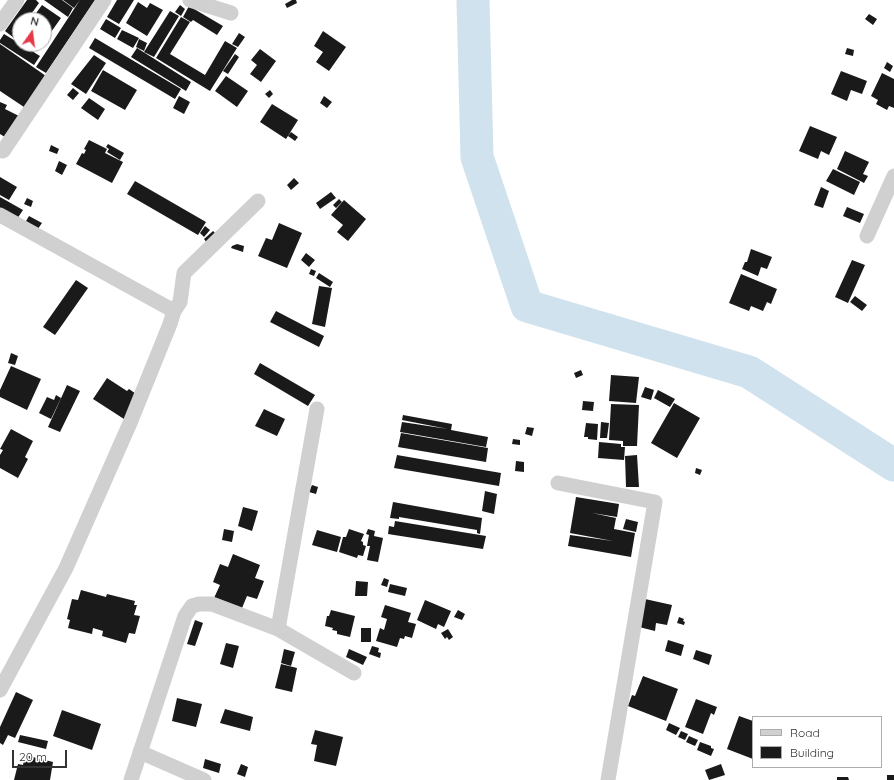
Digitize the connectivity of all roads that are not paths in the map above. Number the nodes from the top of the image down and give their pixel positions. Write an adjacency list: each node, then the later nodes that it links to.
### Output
1 (17, 0): 5 (street)
2 (104, 0): 6 (street)
3 (191, 0): 4 (street)
4 (231, 14)
5 (0, 24)
6 (1, 149)
7 (894, 176): 10 (street)
8 (258, 201): 11 (street)
9 (0, 215): 11 (street)
10 (867, 236)
11 (174, 311): 16 (street)
12 (317, 409): 14 (street)
13 (558, 483): 20 (street)
14 (278, 628): 15 (street); 17 (street)
15 (354, 673)
16 (0, 690)
17 (140, 752): 18 (street); 19 (street)
18 (131, 780)
19 (204, 780)
20 (608, 780)

